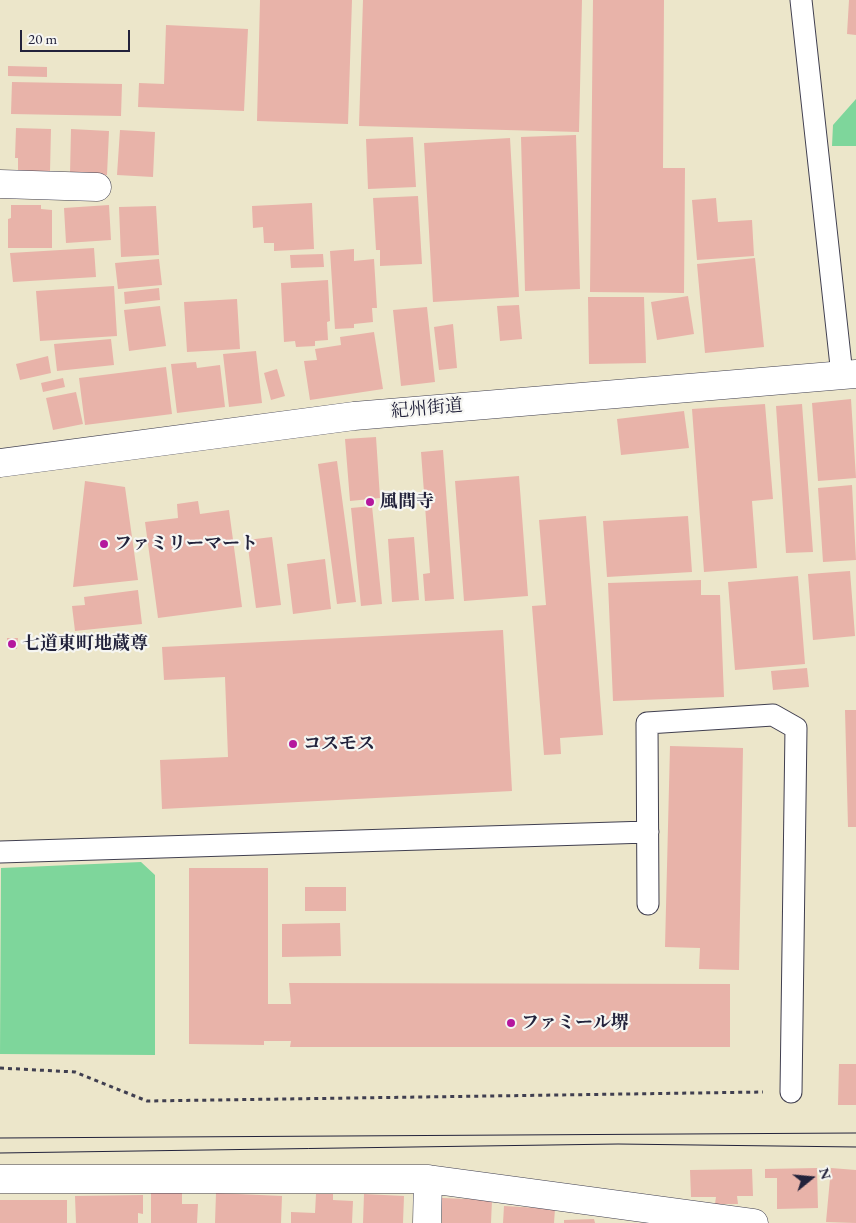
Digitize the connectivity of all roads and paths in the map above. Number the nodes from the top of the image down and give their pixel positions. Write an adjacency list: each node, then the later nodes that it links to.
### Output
1 (801, 0): 4 (lane)
2 (0, 184): 3 (street)
3 (97, 187)
4 (849, 374): 5 (street, 紀州街道)
5 (0, 463)
6 (648, 832): 7 (lane); 8 (lane); 10 (lane)
7 (0, 852)
8 (648, 904)
9 (0, 1068): 10 (path)
10 (791, 1092)
11 (0, 1179): 12 (street)
12 (428, 1179): 13 (street); 14 (street)
13 (427, 1223)
14 (754, 1223)

